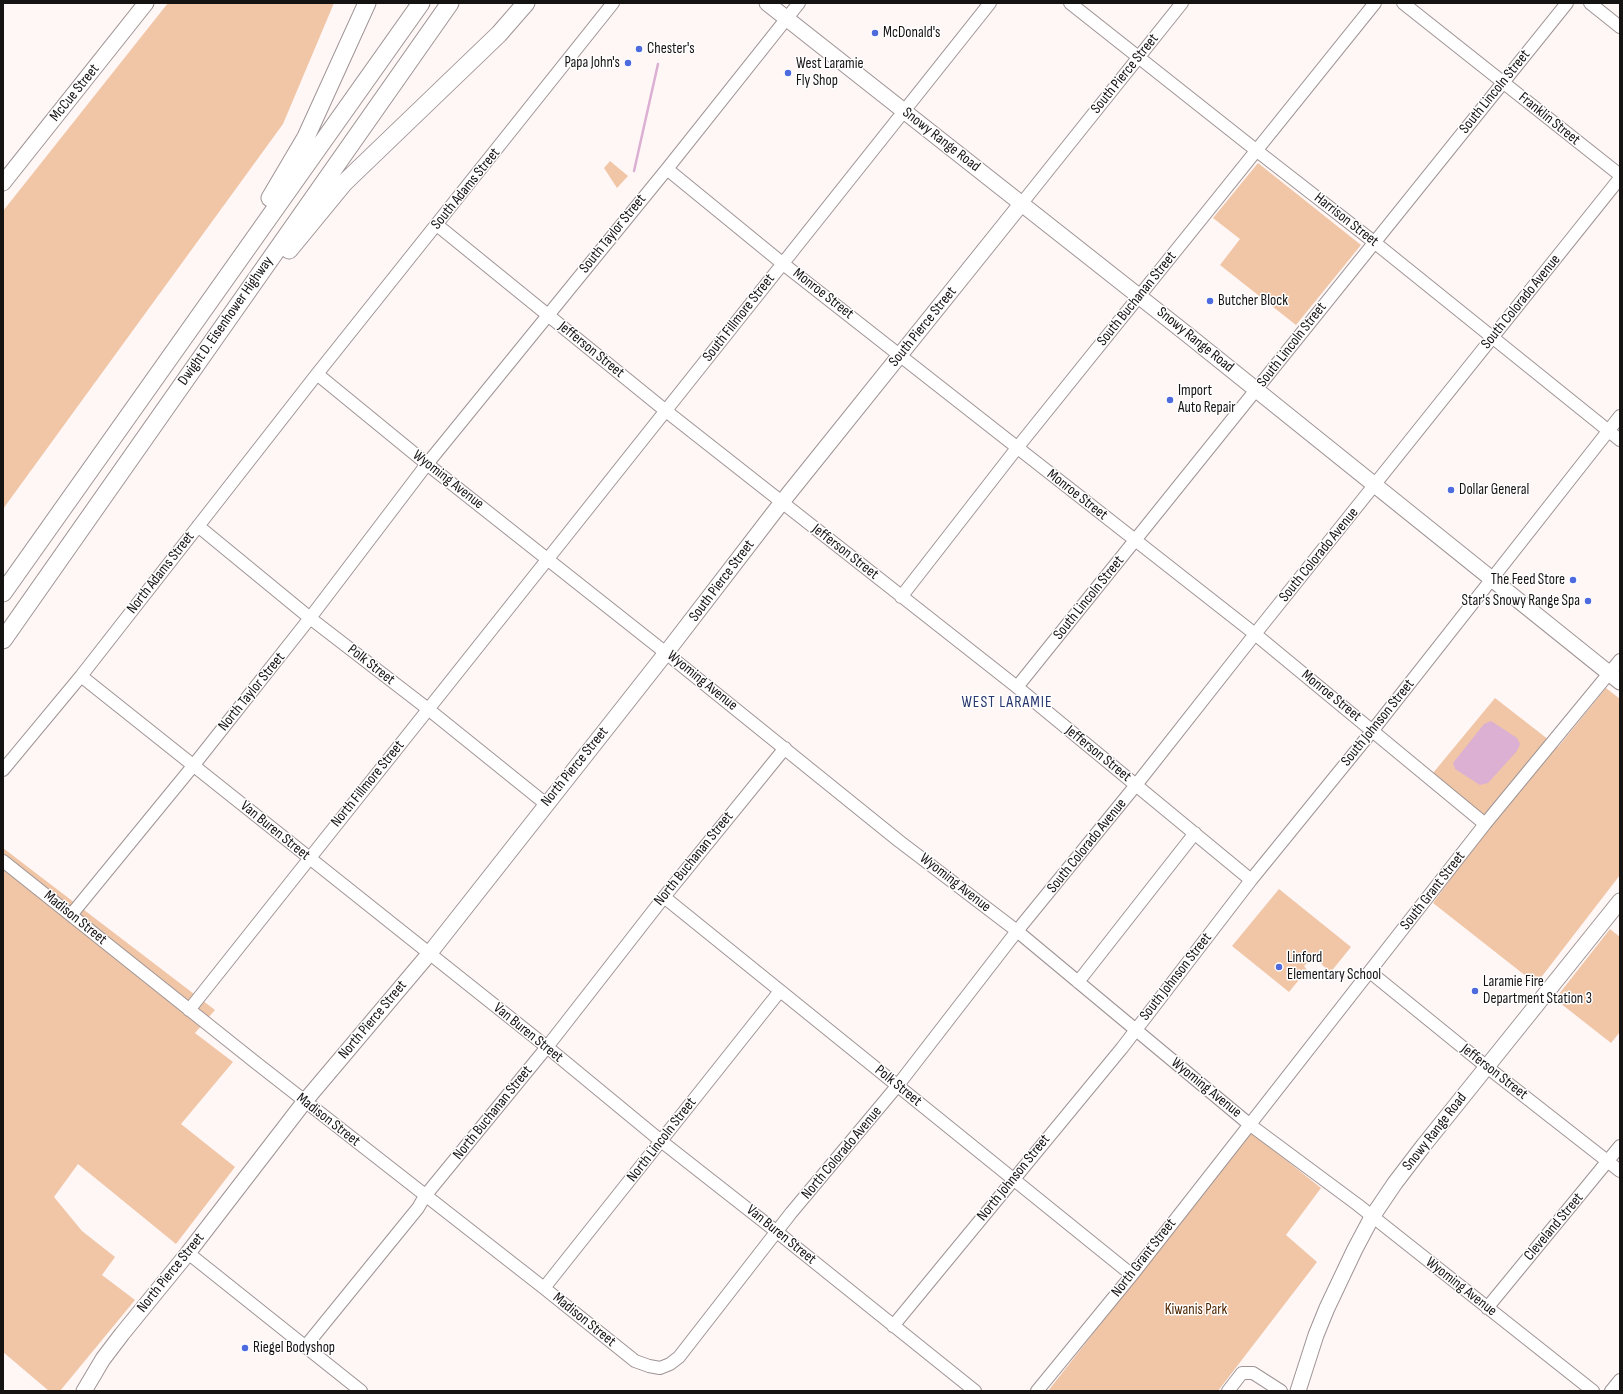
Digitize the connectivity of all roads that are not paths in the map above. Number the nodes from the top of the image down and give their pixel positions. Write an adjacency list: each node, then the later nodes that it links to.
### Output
1 (146, 3): 24 (main road, McCue Street)
2 (368, 3): 35 (highway)
3 (421, 3): 35 (highway, Dwight D. Eisenhower Highway)
4 (450, 3): 33 (highway, Dwight D. Eisenhower Highway)
5 (526, 3): 33 (highway)
6 (613, 3): 26 (street, South Adams Street)
7 (767, 3): 16 (main road, Snowy Range Road)
8 (799, 3): 16 (street, South Taylor Street)
9 (990, 3): 20 (street, South Fillmore Street)
10 (1070, 3): 18 (street, Harrison Street)
11 (1182, 3): 18 (street, South Pierce Street)
12 (1375, 3): 21 (street, South Buchanan Street)
13 (1403, 3): 19 (street, Franklin Street)
14 (1567, 3): 19 (street, South Lincoln Street)
15 (1590, 3): 17 (street)
16 (786, 19): 20 (main road, Snowy Range Road); 22 (street, South Taylor Street)
17 (1620, 27)
18 (1139, 56): 21 (street, Harrison Street); 25 (street, South Pierce Street)
19 (1503, 82): 23 (street, Franklin Street); 27 (street, South Lincoln Street)
20 (905, 112): 25 (main road, Snowy Range Road); 28 (street, South Fillmore Street)
21 (1256, 151): 27 (street, Harrison Street); 29 (street, South Buchanan Street)
22 (666, 169): 28 (street, Monroe Street); 30 (street, South Taylor Street)
23 (1620, 176): 31 (street, South Colorado Avenue)
24 (3, 183)
25 (1022, 203): 29 (main road, Snowy Range Road); 32 (main road, South Pierce Street)
26 (437, 225): 30 (street, Jefferson Street); 34 (street, South Adams Street)
27 (1374, 242): 31 (street, Harrison Street); 36 (street, South Lincoln Street)
28 (782, 263): 32 (street, Monroe Street); 37 (street, South Fillmore Street)
29 (1140, 297): 36 (main road, Snowy Range Road); 41 (street, South Buchanan Street)
30 (548, 314): 37 (street, Jefferson Street); 42 (street, South Taylor Street)
31 (1492, 338): 39 (street, Harrison Street); 43 (street, South Colorado Avenue)
32 (901, 355): 41 (street, Monroe Street); 44 (main road, South Pierce Street)
33 (195, 365): 53 (highway, Dwight D. Eisenhower Highway)
34 (317, 374): 42 (street, Wyoming Avenue); 45 (street, North Adams Street)
35 (148, 386): 49 (highway, Dwight D. Eisenhower Highway)
36 (1257, 390): 43 (main road, Snowy Range Road); 46 (street, South Lincoln Street)
37 (666, 411): 44 (street, Jefferson Street); 47 (street, South Fillmore Street)
38 (1620, 416): 39 (street, South Johnson Street)
39 (1608, 430): 40 (street, Harrison Street); 48 (street, South Johnson Street)
40 (1620, 440)
41 (1017, 448): 46 (street, Monroe Street); 50 (street, South Buchanan Street)
42 (426, 464): 47 (street, Wyoming Avenue); 51 (street, North Taylor Street)
43 (1376, 484): 48 (main road, Snowy Range Road); 52 (street, South Colorado Avenue)
44 (782, 502): 50 (street, Jefferson Street); 54 (main road, South Pierce Street)
45 (198, 526): 51 (street, Polk Street); 56 (street, North Adams Street)
46 (1135, 541): 52 (street, Monroe Street); 58 (street, South Lincoln Street)
47 (548, 559): 54 (street, Wyoming Avenue); 59 (street, North Fillmore Street)
48 (1492, 579): 57 (main road, Snowy Range Road); 60 (street, South Johnson Street)
49 (3, 593)
50 (901, 596): 58 (street, Jefferson Street)
51 (310, 618): 59 (street, Polk Street); 62 (street, North Taylor Street)
52 (1255, 634): 60 (street, Monroe Street); 64 (street, South Colorado Avenue)
53 (3, 640)
54 (666, 653): 61 (street, Wyoming Avenue); 65 (main road, North Pierce Street)
55 (1620, 660): 57 (street, South Grant Street)
56 (81, 676): 62 (street, Van Buren Street); 63 (street, North Adams Street)
57 (1615, 678): 66 (street, South Grant Street)
58 (1017, 687): 64 (street, Jefferson Street)
59 (428, 709): 65 (street, Polk Street); 68 (street, North Fillmore Street)
60 (1373, 730): 66 (street, Monroe Street); 70 (street, South Johnson Street)
61 (785, 748): 71 (street, North Buchanan Street); 74 (street, Wyoming Avenue)
62 (193, 766): 68 (street, Van Buren Street); 73 (street, North Taylor Street)
63 (3, 770)
64 (1136, 785): 67 (street, Jefferson Street); 74 (street, South Colorado Avenue)
65 (546, 804): 75 (main road, North Pierce Street)
66 (1486, 824): 76 (street, South Grant Street)
67 (1195, 833): 70 (street, Jefferson Street); 77 (street)
68 (309, 858): 75 (street, Van Buren Street); 79 (street, North Fillmore Street)
69 (3, 861): 73 (street, Madison Street)
70 (1251, 880): 80 (street, South Johnson Street)
71 (664, 897): 78 (street, Polk Street); 81 (street, North Buchanan Street)
72 (1618, 902): 82 (main road, Snowy Range Road)
73 (71, 915): 79 (street, Madison Street)
74 (1017, 931): 77 (street, Wyoming Avenue); 83 (street, North Colorado Avenue)
75 (429, 954): 81 (street, Van Buren Street); 84 (main road, North Pierce Street)
76 (1370, 972): 82 (street, Jefferson Street); 85 (street, South Grant Street)
77 (1078, 982): 80 (street, Wyoming Avenue)
78 (780, 991): 83 (street, Polk Street); 86 (street, North Lincoln Street)
79 (189, 1010): 84 (street, Madison Street)
80 (1135, 1031): 85 (street, Wyoming Avenue); 90 (street, North Johnson Street)
81 (547, 1047): 86 (street, Van Buren Street); 91 (street, North Buchanan Street)
82 (1486, 1067): 88 (street, Jefferson Street); 92 (main road, Snowy Range Road)
83 (898, 1085): 90 (street, Polk Street); 93 (street, North Colorado Avenue)
84 (305, 1101): 91 (street, Madison Street); 94 (main road, North Pierce Street)
85 (1250, 1124): 92 (street, Wyoming Avenue); 95 (street, North Grant Street)
86 (661, 1141): 93 (street, Van Buren Street); 96 (street, North Lincoln Street)
87 (1620, 1146): 88 (street, Cleveland Street)
88 (1608, 1161): 89 (street, Jefferson Street); 97 (street, Cleveland Street)
89 (1620, 1171)
90 (1014, 1179): 95 (street, Polk Street); 98 (street, North Johnson Street)
91 (425, 1196): 96 (street, Madison Street); 99 (street, North Buchanan Street)
92 (1372, 1217): 97 (street, Wyoming Avenue); 108 (main road, Snowy Range Road)
93 (777, 1232): 98 (street, Van Buren Street); 100 (street, North Colorado Avenue)
94 (188, 1253): 99 (street); 102 (main road, North Pierce Street)
95 (1132, 1275): 105 (street, North Grant Street)
96 (544, 1288): 100 (street, Madison Street)
97 (1487, 1308): 109 (street, Wyoming Avenue)
98 (893, 1326): 104 (street, Van Buren Street)
99 (305, 1347): 103 (street)
100 (660, 1368)
101 (1620, 1380): 110 (street)
102 (84, 1391)
103 (361, 1391)
104 (974, 1391)
105 (1037, 1391)
106 (1228, 1391): 107 (street)
107 (1281, 1391)
108 (1298, 1391)
109 (1593, 1391)
110 (1611, 1391)

